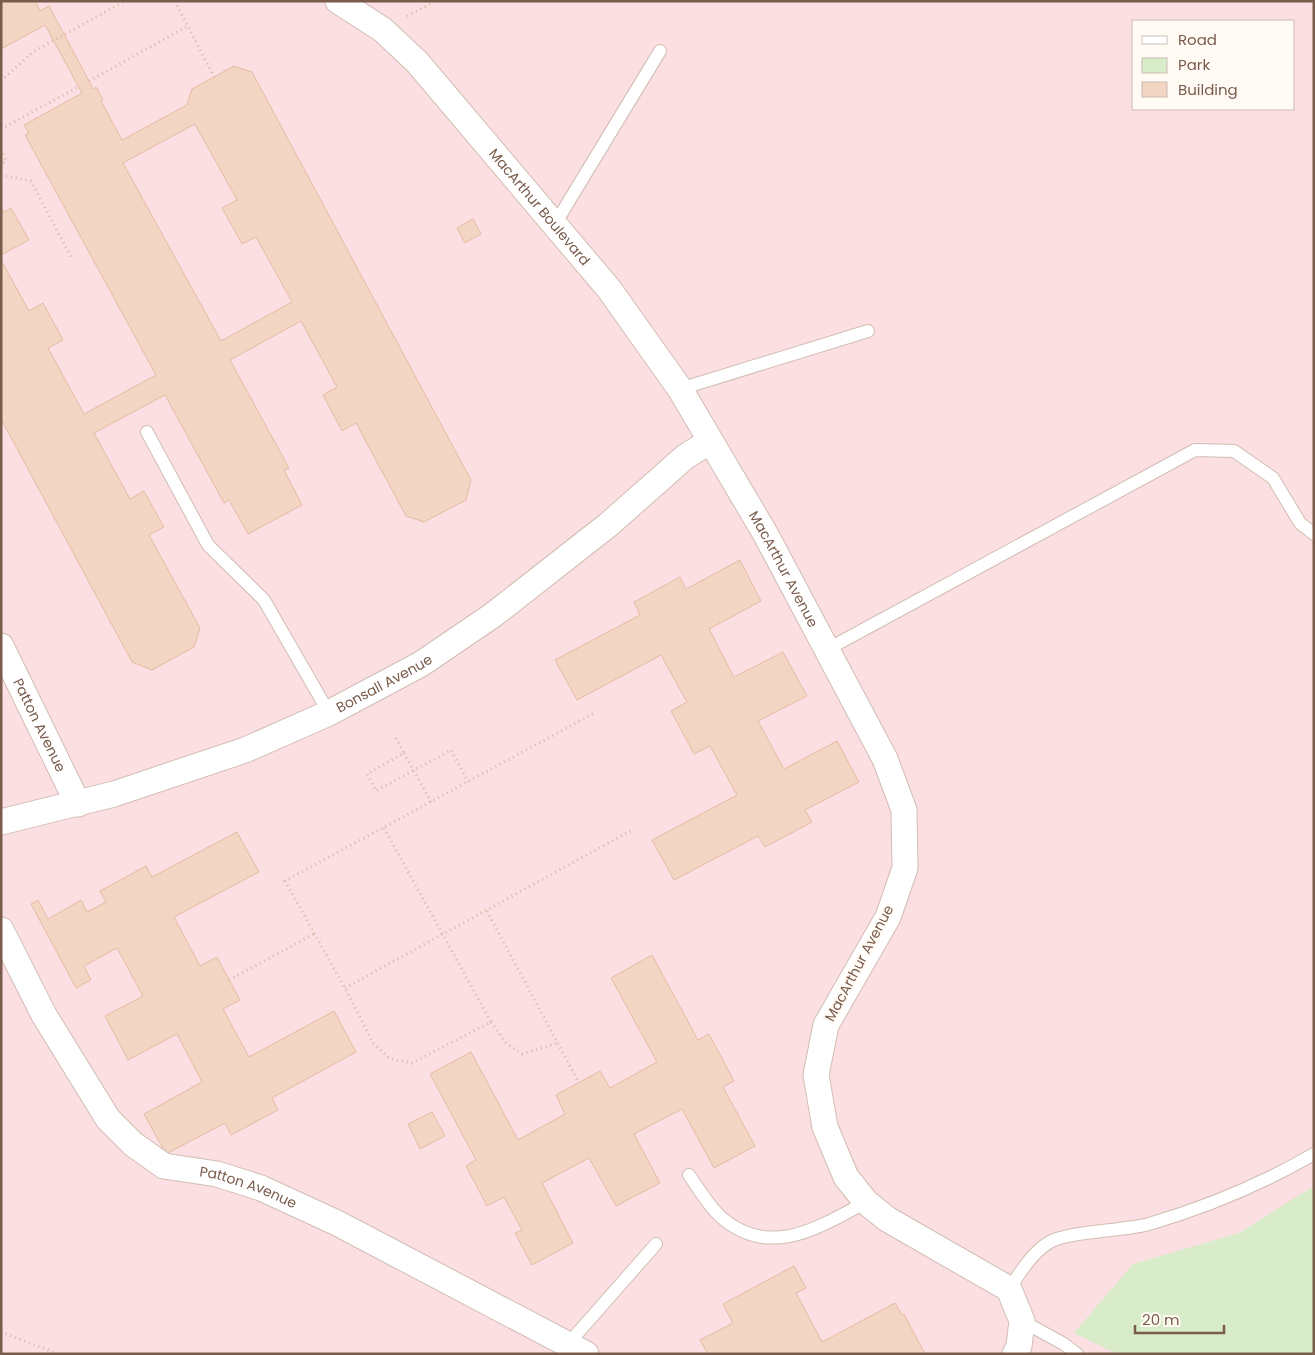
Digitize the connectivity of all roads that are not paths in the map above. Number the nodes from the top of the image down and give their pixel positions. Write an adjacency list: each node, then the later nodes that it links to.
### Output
1 (338, 1): 3 (street, MacArthur Boulevard)
2 (660, 51): 3 (lane)
3 (555, 224): 5 (street, MacArthur Boulevard)
4 (868, 331): 5 (lane)
5 (680, 389): 7 (street, MacArthur Boulevard)
6 (147, 432): 11 (lane)
7 (710, 441): 10 (street, MacArthur Avenue); 11 (street, Bonsall Avenue)
8 (1314, 534): 10 (lane)
9 (1, 646): 12 (street, Patton Avenue)
10 (826, 650): 17 (street, MacArthur Avenue)
11 (329, 713): 12 (street, Bonsall Avenue)
12 (78, 804): 13 (street, Bonsall Avenue)
13 (1, 822)
14 (1, 930): 21 (street, Patton Avenue)
15 (1314, 1154): 19 (lane)
16 (689, 1175): 17 (lane)
17 (866, 1202): 19 (street, MacArthur Avenue)
18 (656, 1244): 21 (lane)
19 (1009, 1289): 20 (street)
20 (1022, 1320): 22 (street); 23 (lane)
21 (577, 1349)
22 (1015, 1354)
23 (1077, 1354)

